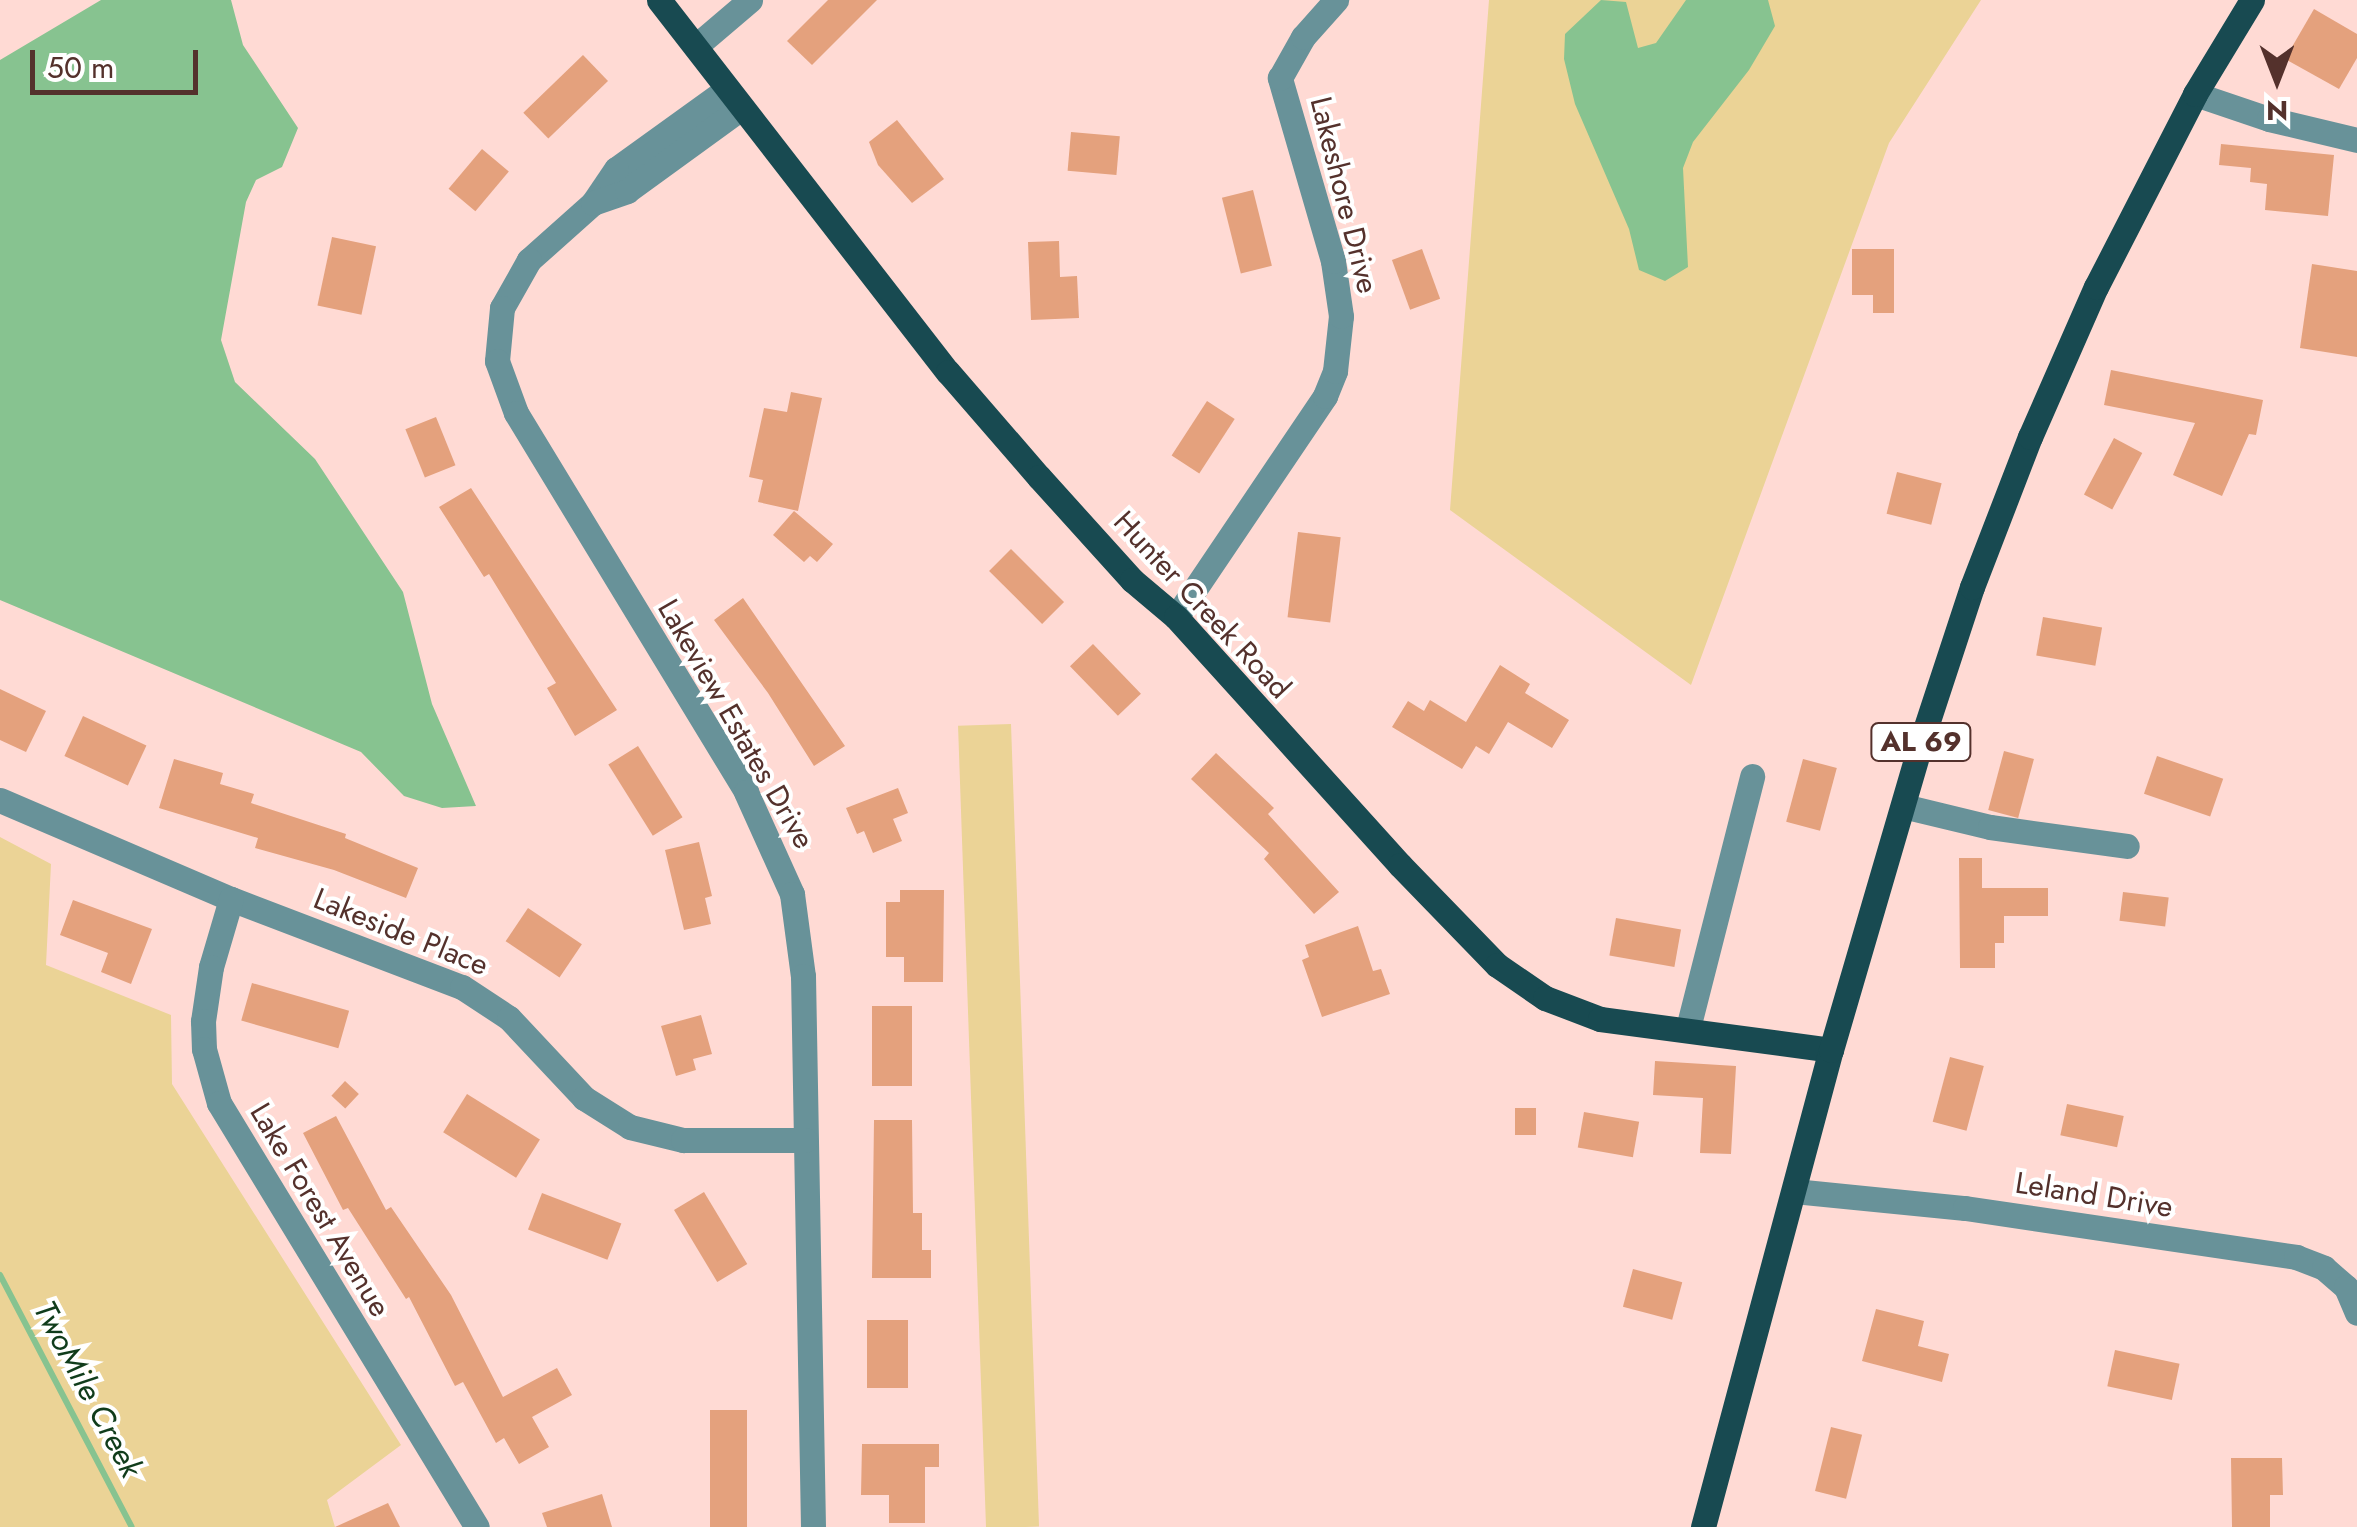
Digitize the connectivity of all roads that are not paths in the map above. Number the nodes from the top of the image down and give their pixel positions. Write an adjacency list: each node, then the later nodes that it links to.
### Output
1 (659, 0): 5 (main road, Hunter Creek Road)
2 (750, 0): 5 (street)
3 (1336, 0): 9 (street, Lakeshore Drive)
4 (2252, 0): 6 (main road, AL 69)
5 (696, 46): 7 (main road, Hunter Creek Road)
6 (2195, 94): 8 (street); 12 (main road, AL 69)
7 (733, 100): 9 (main road, Hunter Creek Road); 17 (street, Lakeview Estates Drive)
8 (2357, 140)
9 (1176, 617): 15 (main road, Hunter Creek Road)
10 (1752, 776): 15 (street)
11 (4, 801): 14 (street, Lakeside Place)
12 (1902, 806): 13 (street); 16 (main road, AL 69)
13 (2127, 846)
14 (231, 900): 17 (street, Lakeside Place); 20 (street, Lake Forest Avenue)
15 (1688, 1028): 16 (main road, Hunter Creek Road)
16 (1831, 1050): 18 (main road, AL 69)
17 (805, 1140): 21 (street, Lakeview Estates Drive)
18 (1794, 1191): 19 (street, Leland Drive); 22 (main road, AL 69)
19 (2357, 1313)
20 (477, 1527)
21 (813, 1527)
22 (1703, 1527)

